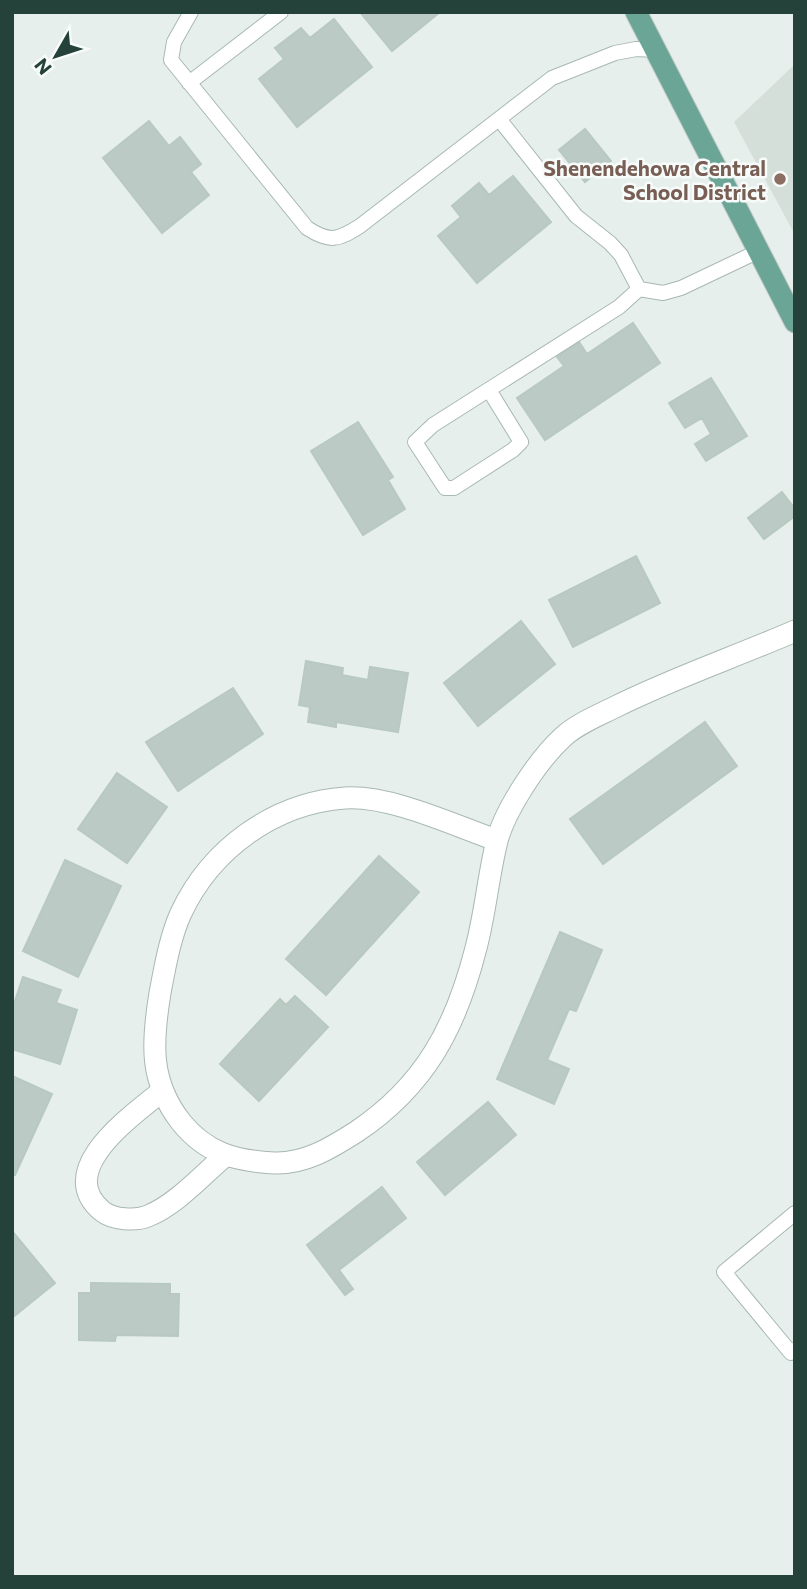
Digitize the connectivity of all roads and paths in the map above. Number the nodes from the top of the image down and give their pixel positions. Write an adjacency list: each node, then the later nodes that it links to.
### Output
1 (191, 12): 5 (lane)
2 (281, 12): 5 (lane)
3 (636, 12): 4 (main road)
4 (656, 50): 6 (lane); 7 (main road)
5 (189, 83): 6 (lane)
6 (499, 119): 9 (lane)
7 (759, 251): 8 (main road); 9 (lane)
8 (786, 286): 10 (main road)
9 (639, 289): 11 (lane)
10 (795, 322)
11 (489, 390): 11 (lane)
12 (795, 631): 13 (street)
13 (496, 840): 14 (street); 15 (street)
14 (162, 1091): 15 (street); 15 (street)
15 (225, 1156)
16 (795, 1213): 17 (lane)
17 (795, 1350)

